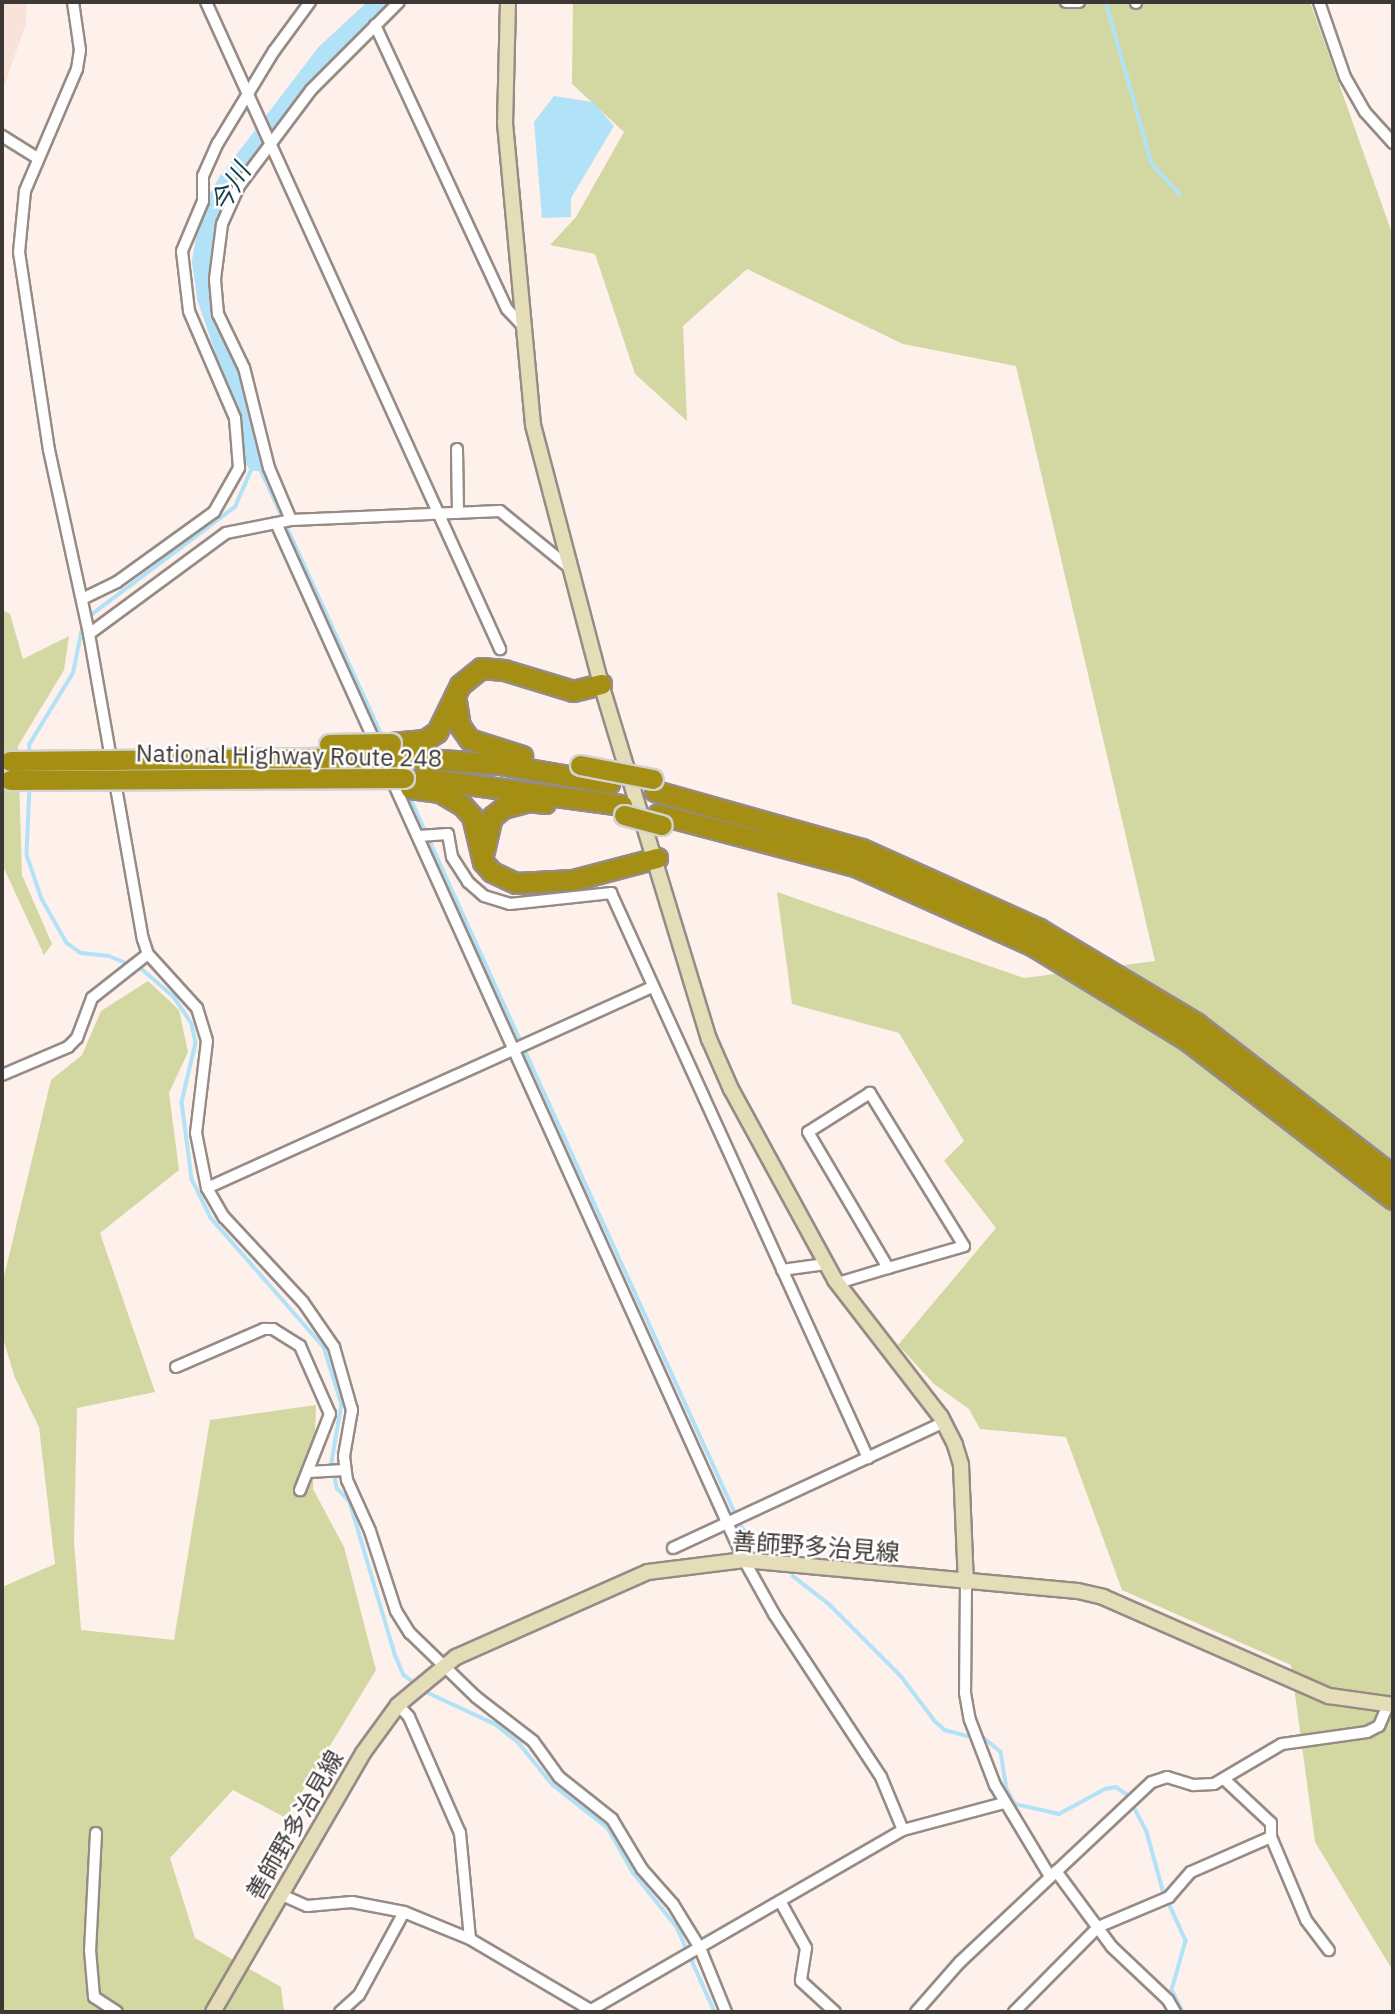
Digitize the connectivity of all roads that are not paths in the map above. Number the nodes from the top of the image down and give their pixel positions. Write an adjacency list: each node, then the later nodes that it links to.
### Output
1 (73, 2): 14 (street)
2 (206, 2): 10 (street)
3 (310, 2): 10 (street)
4 (400, 2): 9 (street)
5 (508, 2): 15 (street)
6 (1066, 2): 7 (street)
7 (1079, 2)
8 (1319, 2): 12 (street)
9 (375, 25): 13 (street); 15 (street)
10 (247, 97): 13 (street); 22 (street)
11 (2, 136): 14 (street)
12 (1393, 143)
13 (269, 144): 18 (street); 19 (street)
14 (36, 157): 22 (street)
15 (521, 324): 21 (street)
16 (457, 449): 17 (street)
17 (458, 513): 18 (street); 21 (street)
18 (439, 514): 19 (street); 24 (street)
19 (291, 520): 20 (street)
20 (276, 523): 23 (street); 32 (street)
21 (571, 569): 25 (street)
22 (82, 599): 23 (street)
23 (89, 634): 35 (street)
24 (500, 649)
25 (601, 684): 26 (highway); 33 (street)
26 (455, 694): 27 (highway); 30 (highway, bridge)
27 (394, 750): 28 (highway, National Highway Route 248, bridge); 30 (highway, National Highway Route 248)
28 (6, 771): 29 (highway, National Highway Route 248, bridge)
29 (407, 783): 31 (highway, National Highway Route 248); 34 (highway)
30 (654, 785): 39 (highway)
31 (623, 810): 34 (highway); 41 (highway, National Highway Route 248)
32 (419, 836): 36 (street); 37 (street)
33 (657, 858): 34 (highway); 42 (street)
34 (484, 862)
35 (144, 957): 38 (street); 40 (street)
36 (653, 987): 37 (street); 44 (street)
37 (514, 1047): 40 (street); 54 (street)
38 (2, 1075)
39 (1393, 1176)
40 (207, 1188): 48 (street)
41 (1393, 1199)
42 (826, 1264): 44 (street); 45 (street)
43 (888, 1268): 43 (street); 45 (street)
44 (782, 1270): 50 (street)
45 (838, 1283): 49 (street)
46 (176, 1367): 47 (street)
47 (330, 1414): 48 (street); 52 (street)
48 (351, 1416): 51 (street)
49 (944, 1422): 50 (street); 57 (street)
50 (868, 1458): 54 (street)
51 (344, 1470): 52 (street); 58 (street)
52 (307, 1472): 53 (street)
53 (300, 1490)
54 (730, 1521): 55 (street); 56 (street)
55 (673, 1548)
56 (744, 1560): 57 (street, 善師野多治見線); 58 (street, 善師野多治見線); 63 (street)
57 (966, 1583): 60 (street, 善師野多治見線); 62 (street)
58 (444, 1664): 59 (street, 善師野多治見線); 72 (street)
59 (398, 1705): 67 (street, 善師野多治見線); 71 (street)
60 (1391, 1705): 61 (street)
61 (1224, 1779): 65 (street); 66 (street)
62 (1004, 1803): 63 (street); 66 (street)
63 (903, 1830): 68 (street)
64 (96, 1833): 75 (street)
65 (1271, 1838): 70 (street); 73 (street)
66 (1053, 1873): 70 (street); 80 (street)
67 (282, 1895): 69 (street); 76 (street, 善師野多治見線)
68 (780, 1901): 72 (street); 79 (street)
69 (404, 1912): 71 (street); 77 (street)
70 (1098, 1927): 81 (street); 82 (street)
71 (470, 1939): 74 (street)
72 (699, 1949): 74 (street); 78 (street)
73 (1329, 1951)
74 (592, 2011)
75 (117, 2012)
76 (213, 2012)
77 (340, 2012)
78 (726, 2012)
79 (835, 2012)
80 (916, 2012)
81 (1014, 2012)
82 (1175, 2012)

